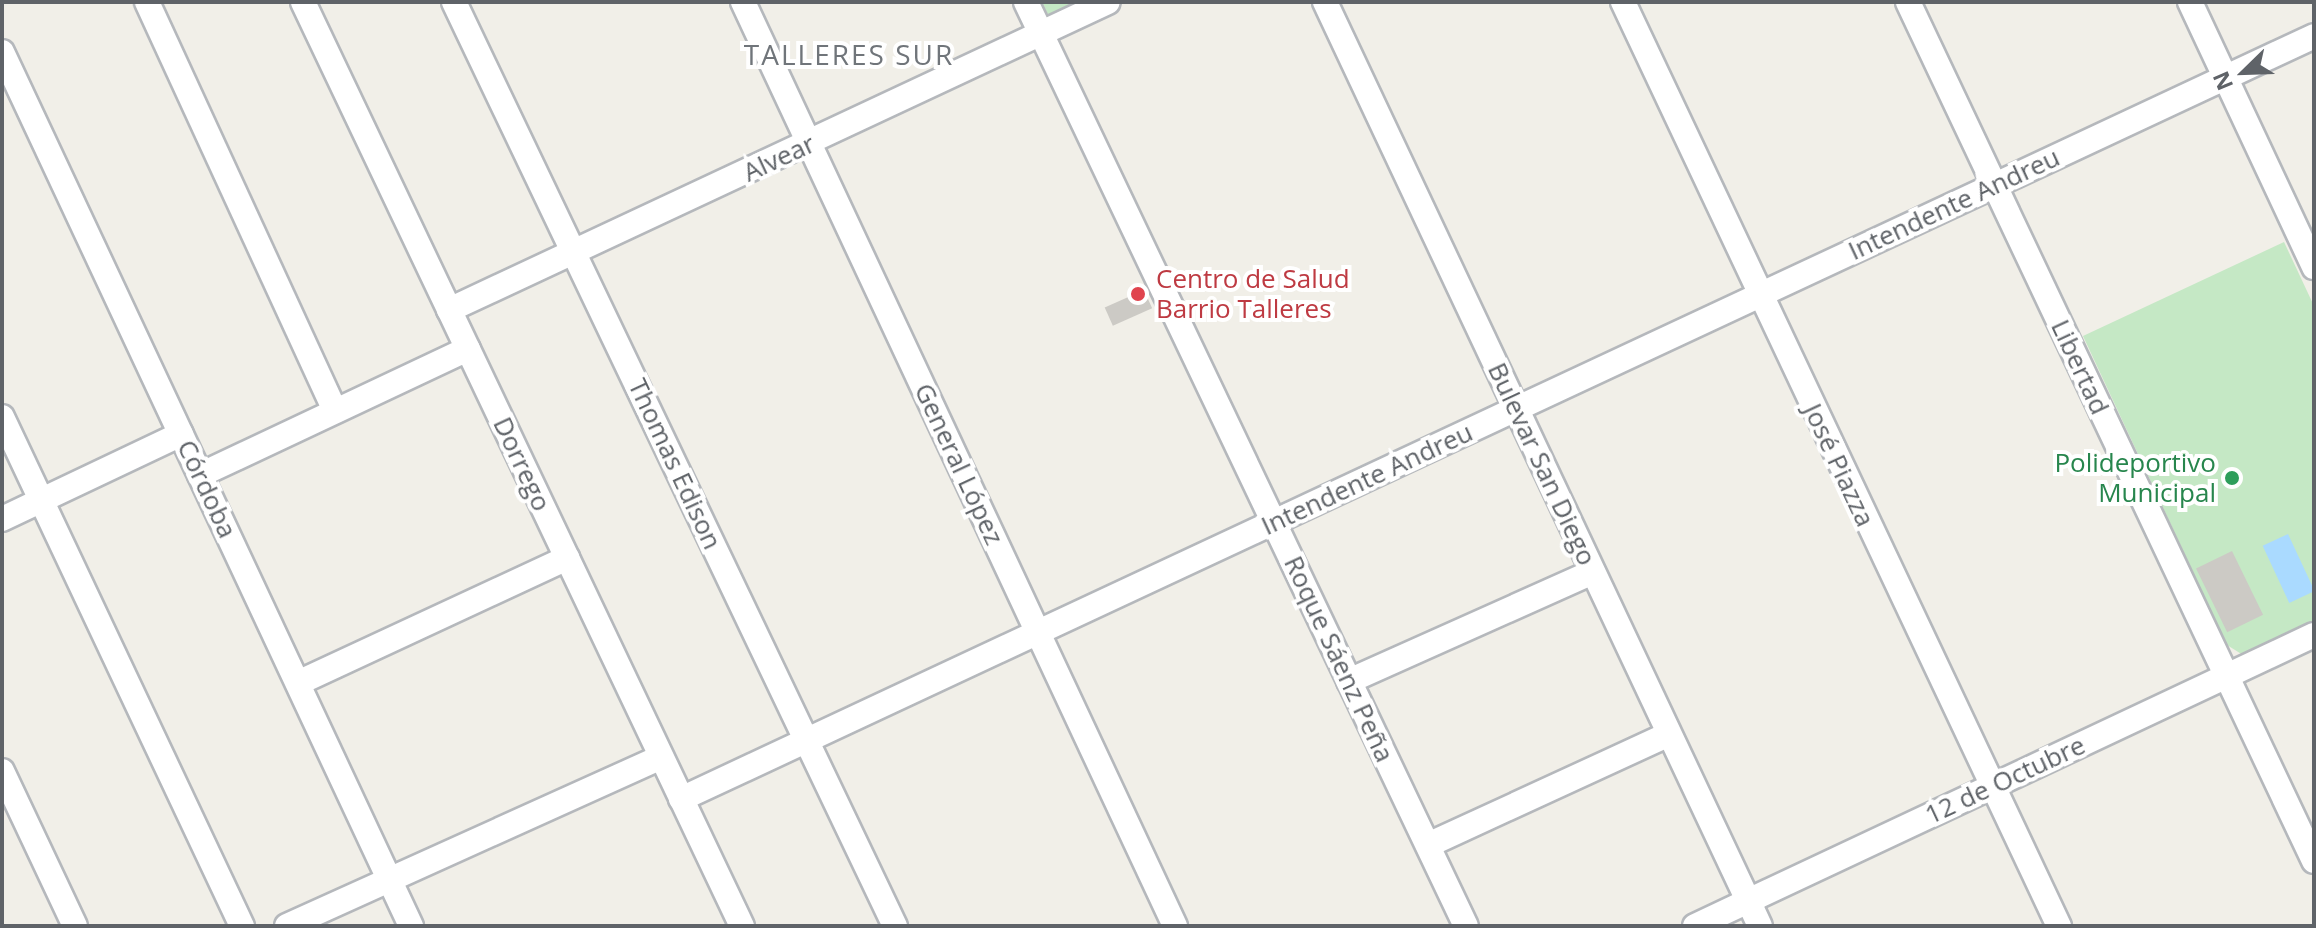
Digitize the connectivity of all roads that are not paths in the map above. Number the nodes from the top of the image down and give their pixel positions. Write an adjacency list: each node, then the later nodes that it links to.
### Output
1 (147, 2): 23 (street)
2 (303, 2): 20 (street, Dorrego)
3 (454, 2): 17 (street, Thomas Edison)
4 (743, 2): 15 (street, General López)
5 (1026, 2): 11 (street, Roque Sáenz Peña)
6 (1108, 2): 11 (street, Alvear)
7 (1325, 2): 22 (street, Bulevar San Diego)
8 (1623, 2): 19 (street, José Piazza)
9 (1908, 2): 16 (street, Libertad)
10 (2190, 2): 14 (street)
11 (1041, 33): 15 (street, Alvear); 29 (street, Roque Sáenz Peña)
12 (2314, 36): 14 (street, Intendente Andreu)
13 (2, 52): 25 (street, Córdoba)
14 (2226, 77): 16 (street, Intendente Andreu); 18 (street)
15 (809, 144): 17 (street, Alvear); 32 (street, General López)
16 (1996, 185): 19 (street, Intendente Andreu); 34 (street, Libertad)
17 (574, 254): 20 (street, Alvear); 38 (street, Thomas Edison)
18 (2314, 267)
19 (1759, 296): 22 (street, Intendente Andreu); 41 (street, José Piazza)
20 (449, 310): 21 (street, Dorrego)
21 (468, 349): 23 (street); 30 (street, Dorrego)
22 (1516, 409): 29 (street, Intendente Andreu); 31 (street, Bulevar San Diego)
23 (335, 411): 26 (street)
24 (2, 417): 27 (street)
25 (181, 434): 26 (street, Córdoba); 27 (street)
26 (200, 475): 36 (street, Córdoba)
27 (41, 500): 28 (street); 48 (street)
28 (2, 519)
29 (1274, 522): 32 (street, Intendente Andreu); 35 (street, Roque Sáenz Peña)
30 (567, 558): 36 (street); 39 (street, Dorrego)
31 (1593, 572): 35 (street); 37 (street, Bulevar San Diego)
32 (1038, 632): 38 (street, Intendente Andreu); 53 (street, General López)
33 (2314, 635): 34 (street, 12 de Octubre)
34 (2226, 676): 41 (street, 12 de Octubre); 44 (street, Libertad)
35 (1349, 681): 43 (street, Roque Sáenz Peña)
36 (298, 683): 45 (street, Córdoba)
37 (1669, 734): 43 (street); 46 (street, Bulevar San Diego)
38 (806, 740): 42 (street, Intendente Andreu); 52 (street, Thomas Edison)
39 (661, 757): 42 (street, Dorrego); 45 (street)
40 (2, 771): 47 (street)
41 (1990, 787): 46 (street, 12 de Octubre); 57 (street, José Piazza)
42 (681, 799): 51 (street, Dorrego)
43 (1428, 845): 54 (street, Roque Sáenz Peña)
44 (2314, 861)
45 (390, 880): 49 (street); 50 (street, Córdoba)
46 (1748, 901): 55 (street, 12 de Octubre); 56 (street, Bulevar San Diego)
47 (75, 926)
48 (242, 926)
49 (287, 926)
50 (411, 926)
51 (742, 926)
52 (895, 926)
53 (1175, 926)
54 (1466, 926)
55 (1695, 926)
56 (1760, 926)
57 (2059, 926)

